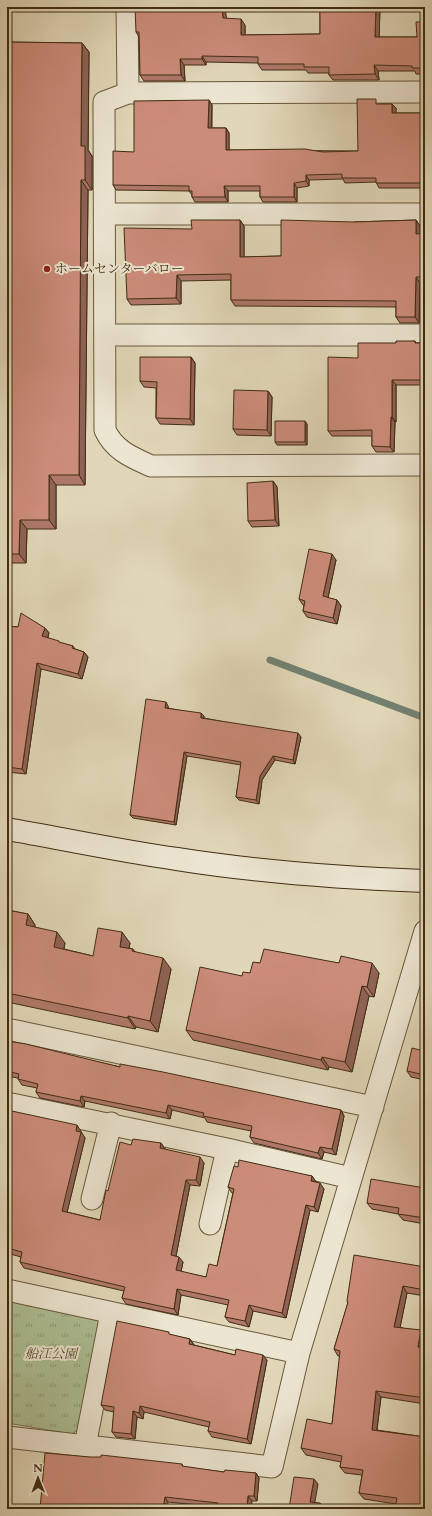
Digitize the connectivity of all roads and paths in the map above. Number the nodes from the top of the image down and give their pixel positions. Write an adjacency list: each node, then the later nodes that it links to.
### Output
1 (127, 7): 3 (street)
2 (425, 92): 3 (street)
3 (128, 93): 4 (street)
4 (105, 214): 5 (street); 6 (street)
5 (425, 214)
6 (105, 335): 7 (street); 8 (street)
7 (425, 335)
8 (425, 465)
9 (7, 829): 10 (street)
10 (425, 882)
11 (425, 931): 14 (street)
12 (7, 1029): 14 (street)
13 (7, 1103): 15 (street)
14 (373, 1107): 17 (street)
15 (111, 1123): 16 (street); 18 (street)
16 (227, 1148): 17 (street); 19 (street)
17 (351, 1178): 22 (street)
18 (92, 1199)
19 (210, 1224)
20 (7, 1290): 21 (street)
21 (111, 1312): 22 (street); 24 (street)
22 (299, 1354): 24 (street)
23 (7, 1437): 24 (street)
24 (85, 1446)

